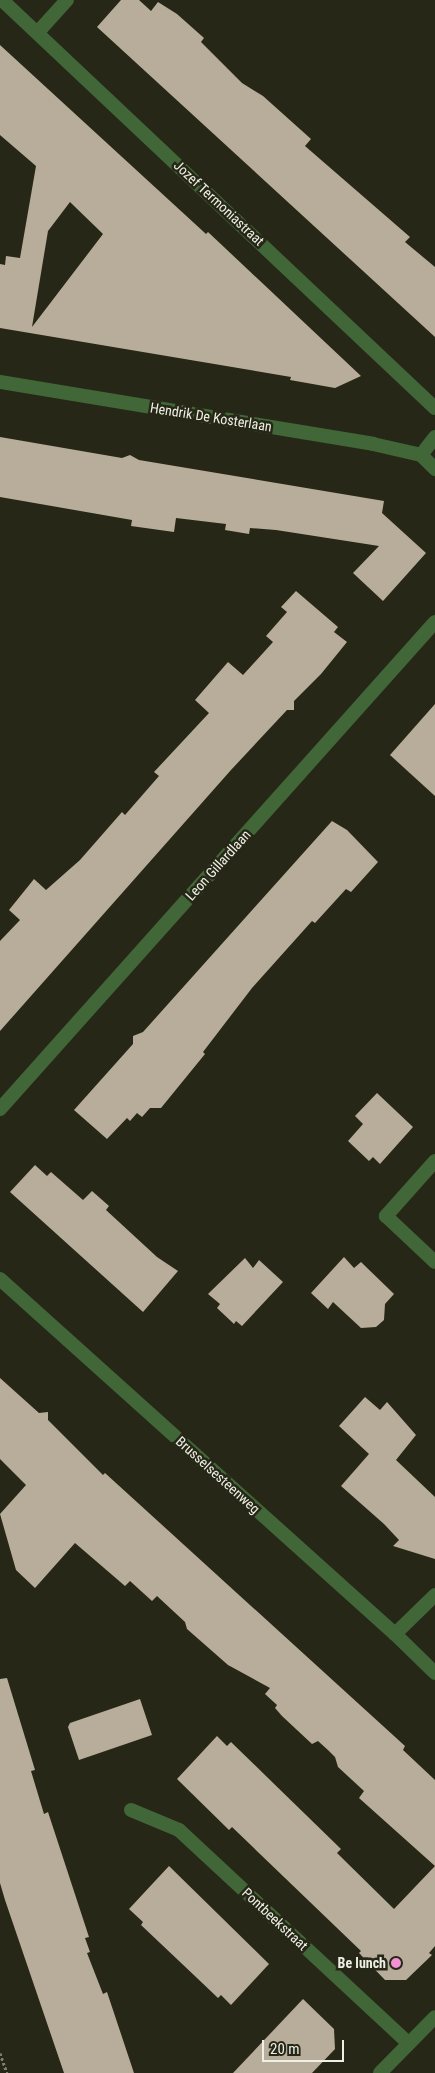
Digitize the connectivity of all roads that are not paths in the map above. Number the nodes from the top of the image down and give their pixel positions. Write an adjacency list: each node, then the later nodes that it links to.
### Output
1 (2, 0): 3 (street, Jozef Termoniastraat)
2 (67, 0): 3 (street)
3 (38, 32): 5 (street, Jozef Termoniastraat)
4 (0, 382): 7 (street, Hendrik De Kosterlaan)
5 (435, 408)
6 (435, 437): 7 (street)
7 (422, 455): 8 (street)
8 (435, 469)
9 (435, 622): 10 (street, Leon Gillardlaan)
10 (0, 1109)
11 (435, 1161): 12 (street)
12 (435, 1262)
13 (0, 1279): 15 (street, Brusselsesteenweg)
14 (435, 1595): 15 (street)
15 (395, 1634): 16 (street, Brusselsesteenweg)
16 (435, 1673)
17 (131, 1810): 19 (street, Pontbeekstraat)
18 (435, 2017): 19 (street)
19 (408, 2043): 20 (street)
20 (380, 2073)

